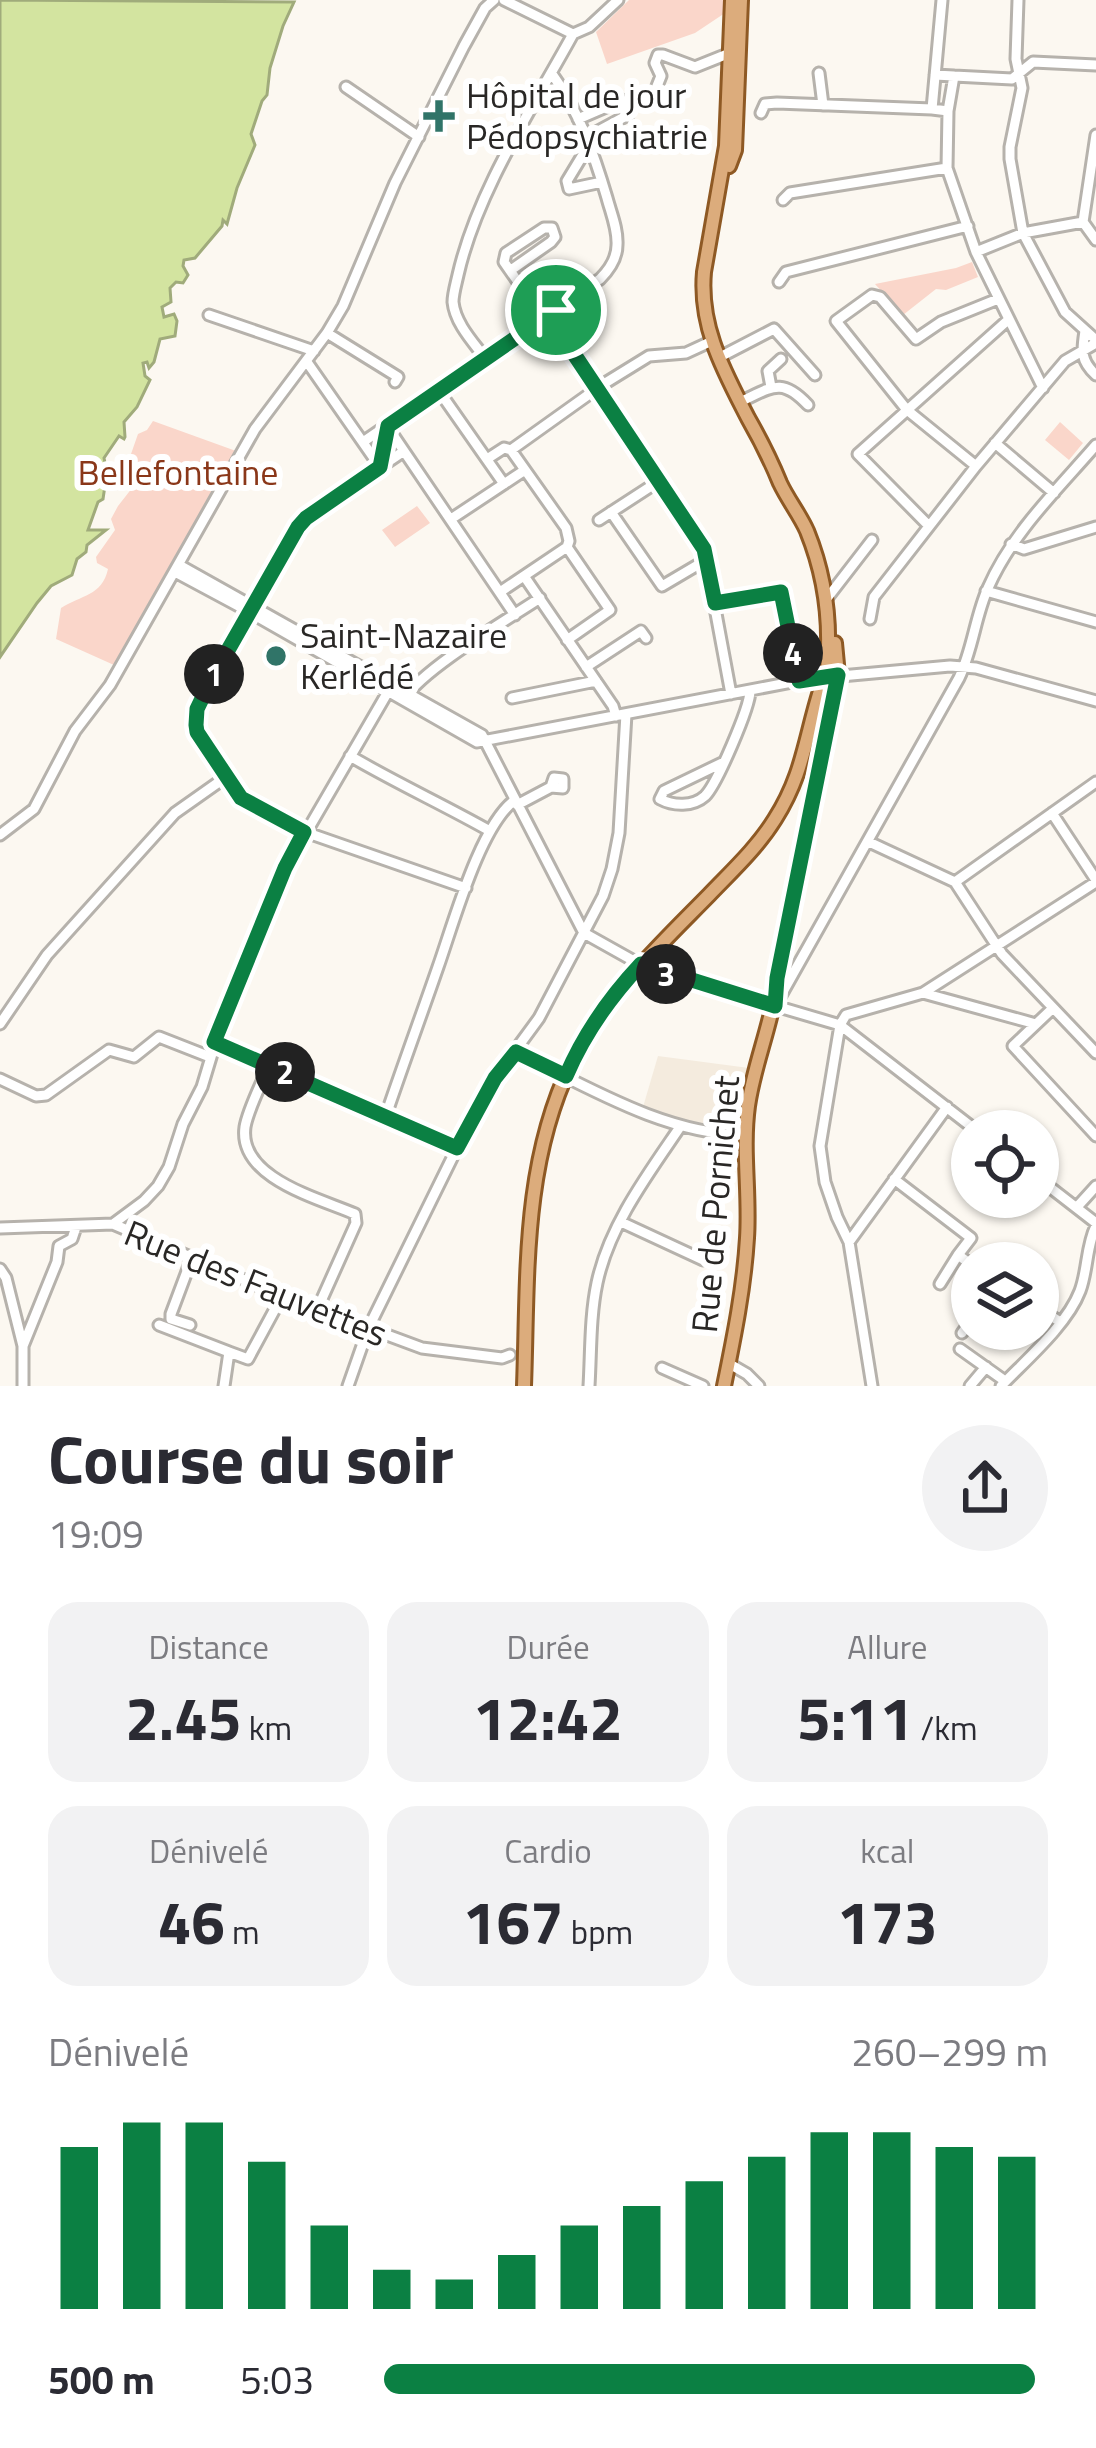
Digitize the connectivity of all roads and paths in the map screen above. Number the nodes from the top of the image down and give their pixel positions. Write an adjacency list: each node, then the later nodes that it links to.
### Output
1 (494, 0): 23 (street)
2 (504, 0): 7 (street)
3 (618, 0): 7 (street)
4 (736, 0): 8 (main road); 47 (main road)
5 (942, 0): 13 (street)
6 (1018, 0): 12 (street)
7 (574, 34): 10 (street)
8 (730, 52): 17 (street); 43 (main road)
9 (1096, 65): 12 (street)
10 (552, 74): 21 (street); 48 (street)
11 (818, 74): 16 (street)
12 (1020, 74): 14 (street); 31 (street)
13 (935, 75): 14 (street); 18 (street)
14 (954, 76): 19 (street)
15 (346, 87): 23 (street)
16 (823, 105): 18 (street); 20 (street)
17 (625, 108): 21 (street); 24 (street)
18 (932, 109): 19 (street)
19 (948, 111): 25 (street)
20 (761, 112)
21 (578, 119): 24 (street)
22 (1096, 135): 27 (street)
23 (418, 137): 42 (street)
24 (588, 140): 26 (street); 26 (street)
25 (947, 168): 28 (street); 30 (street)
26 (602, 182): 37 (street)
27 (1092, 192): 29 (street)
28 (783, 200)
29 (1082, 222): 31 (street); 32 (street)
30 (968, 226): 33 (street); 35 (street)
31 (1023, 233): 33 (street); 41 (street)
32 (1096, 240)
33 (976, 253): 36 (street)
34 (511, 270): 34 (street); 39 (street)
35 (779, 282)
36 (998, 298): 40 (street); 59 (street)
37 (556, 310): 39 (street); 55 (street)
38 (209, 315): 46 (street)
39 (544, 319): 48 (street)
40 (1008, 320): 54 (street); 59 (street)
41 (1085, 331): 44 (street); 45 (street)
42 (327, 333): 46 (street); 52 (street)
43 (712, 341): 55 (street); 99 (main road)
44 (1096, 341): 45 (street)
45 (1081, 354): 50 (street); 54 (street)
46 (311, 356): 61 (street); 82 (street)
47 (720, 357): 51 (street); 57 (main road)
48 (484, 358): 56 (street)
49 (781, 359): 53 (street)
50 (1096, 374)
51 (815, 375)
52 (395, 382)
53 (772, 388): 57 (street); 58 (street)
54 (1043, 388): 62 (street)
55 (597, 389): 64 (street); 70 (street)
56 (439, 391): 60 (street); 66 (street)
57 (742, 401): 88 (main road)
58 (808, 405)
59 (907, 410): 67 (street); 76 (street)
60 (388, 426): 61 (street); 65 (street); 68 (street)
61 (363, 442): 68 (street)
62 (995, 443): 67 (street); 72 (street)
63 (1096, 445): 72 (street)
64 (511, 450): 66 (street); 69 (street)
65 (404, 451): 68 (street); 74 (street)
66 (487, 459): 71 (street)
67 (976, 466): 76 (street)
68 (380, 467): 91 (street)
69 (525, 470): 71 (street); 80 (street)
70 (659, 481): 73 (street); 81 (street)
71 (504, 484): 74 (street)
72 (1054, 493): 79 (street)
73 (611, 512): 75 (street); 81 (street)
74 (451, 519): 86 (street)
75 (599, 520)
76 (929, 526): 93 (street)
77 (1096, 527): 79 (street)
78 (872, 540): 88 (street)
79 (1012, 544): 85 (street)
80 (567, 548): 83 (street); 96 (street)
81 (706, 560): 90 (street)
82 (177, 568): 91 (street); 119 (street)
83 (524, 575): 86 (street); 89 (street)
84 (777, 576): 87 (street)
85 (986, 591): 94 (street); 97 (street)
86 (500, 592): 92 (street)
87 (781, 592): 90 (street); 101 (street)
88 (828, 597): 99 (main road)
89 (540, 598): 92 (street); 96 (street)
90 (715, 603): 104 (street)
91 (251, 610): 102 (street); 112 (street)
92 (514, 615): 105 (street)
93 (870, 619)
94 (1096, 622)
95 (646, 638): 98 (street)
96 (567, 640): 98 (street)
97 (966, 665): 99 (street); 107 (street); 120 (street)
98 (586, 667): 100 (street)
99 (832, 676): 101 (street); 126 (main road); 128 (main road, Rue de Pornichet)
100 (596, 681): 106 (street); 108 (street)
101 (799, 681): 103 (street)
102 (390, 688): 105 (street); 110 (street)
103 (750, 691): 104 (street); 111 (street)
104 (731, 694): 108 (street)
105 (405, 697): 109 (street)
106 (512, 698)
107 (1096, 701)
108 (621, 715): 109 (street); 124 (street)
109 (485, 742): 115 (street)
110 (350, 756): 117 (street); 118 (street)
111 (722, 763): 111 (street)
112 (226, 777): 117 (street); 130 (street)
113 (1096, 782): 116 (street)
114 (551, 787): 115 (street)
115 (516, 803): 118 (street); 124 (street)
116 (1052, 813): 121 (street); 122 (street)
117 (304, 832): 123 (street); 133 (street)
118 (490, 832): 123 (street)
119 (0, 835)
120 (869, 842): 122 (street); 128 (street)
121 (1096, 881): 125 (street)
122 (955, 882): 125 (street)
123 (466, 888): 142 (street)
124 (584, 933): 126 (street); 134 (street)
125 (997, 947): 127 (street); 129 (street)
126 (641, 964): 128 (street); 138 (main road)
127 (923, 992): 131 (street); 132 (street)
128 (775, 1006): 132 (street); 144 (main road, Rue de Pornichet)
129 (1053, 1008): 131 (street); 135 (street)
130 (0, 1024)
131 (1036, 1024): 145 (street)
132 (840, 1025): 140 (street); 156 (street)
133 (214, 1042): 136 (street); 137 (street)
134 (516, 1052): 138 (street); 146 (street)
135 (1096, 1053)
136 (210, 1057): 139 (street); 152 (street)
137 (269, 1066): 142 (street); 164 (street)
138 (566, 1076): 143 (street); 180 (main road)
139 (0, 1078)
140 (947, 1107): 141 (street); 147 (street)
141 (951, 1110)
142 (386, 1115): 146 (street)
143 (680, 1126): 144 (street); 151 (street)
144 (746, 1135): 173 (main road, Rue de Pornichet)
145 (1096, 1136)
146 (457, 1148): 168 (street)
147 (894, 1179): 156 (street); 157 (street)
148 (1096, 1186): 150 (street)
149 (1059, 1194): 150 (street)
150 (1077, 1208): 153 (street)
151 (621, 1222): 159 (street); 181 (street)
152 (112, 1224): 154 (street, Rue des Fauvettes); 158 (street, Rue des Fauvettes)
153 (1096, 1224): 165 (street)
154 (76, 1227): 155 (street, Rue des Fauvettes); 169 (street)
155 (0, 1228)
156 (849, 1242): 185 (street)
157 (968, 1242)
158 (192, 1258): 163 (street, Rue des Fauvettes); 167 (street)
159 (703, 1259)
160 (951, 1266): 162 (street)
161 (0, 1269): 169 (street)
162 (940, 1283)
163 (282, 1296): 164 (street, Rue des Fauvettes); 171 (street)
164 (317, 1310): 168 (street, Rue des Fauvettes)
165 (1060, 1322): 176 (street)
166 (159, 1325): 171 (street)
167 (190, 1325)
168 (368, 1330): 172 (street, Rue des Fauvettes); 179 (street)
169 (23, 1346): 177 (street)
170 (963, 1350): 174 (street)
171 (229, 1352): 178 (street)
172 (510, 1355)
173 (728, 1364): 183 (main road, Rue de Pornichet); 184 (street)
174 (986, 1367): 176 (street); 186 (street)
175 (662, 1368): 182 (street)
176 (1003, 1384)
177 (23, 1386)
178 (224, 1386)
179 (348, 1386)
180 (524, 1386)
181 (589, 1386)
182 (703, 1386)
183 (724, 1386)
184 (759, 1386)
185 (872, 1386)
186 (970, 1386)

